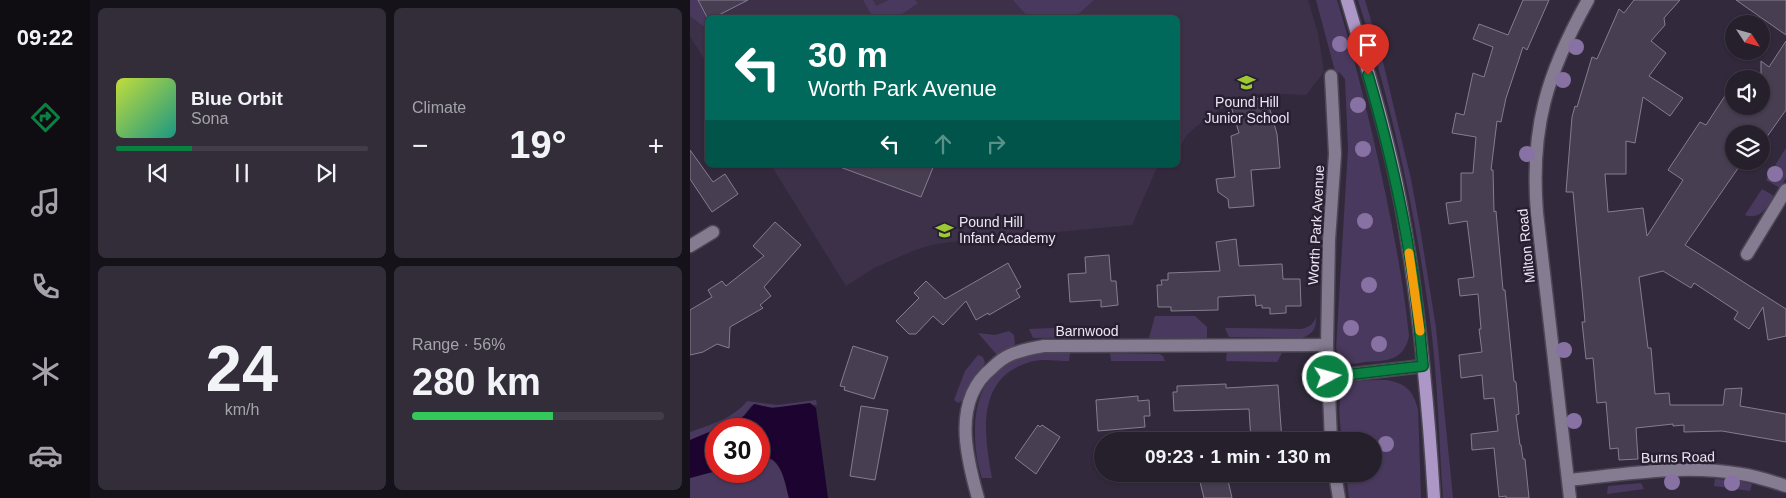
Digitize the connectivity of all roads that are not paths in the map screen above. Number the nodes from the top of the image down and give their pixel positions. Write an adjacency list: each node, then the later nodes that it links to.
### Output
1 (1347, 0): 9 (main road)
2 (1588, 0): 12 (street, Milton Road)
3 (1331, 76): 8 (street, Worth Park Avenue)
4 (1786, 190): 7 (street)
5 (713, 232): 6 (street)
6 (690, 246)
7 (1747, 254)
8 (1326, 345): 10 (street, Worth Park Avenue); 15 (street, Barnwood)
9 (1423, 366): 10 (street); 17 (main road)
10 (1328, 377): 11 (street, Worth Park Avenue)
11 (1331, 432)
12 (1569, 480): 14 (street, Burns Road); 18 (street, Milton Road)
13 (1336, 482): 16 (street)
14 (1786, 486)
15 (978, 498)
16 (1339, 498)
17 (1434, 498)
18 (1570, 498)

